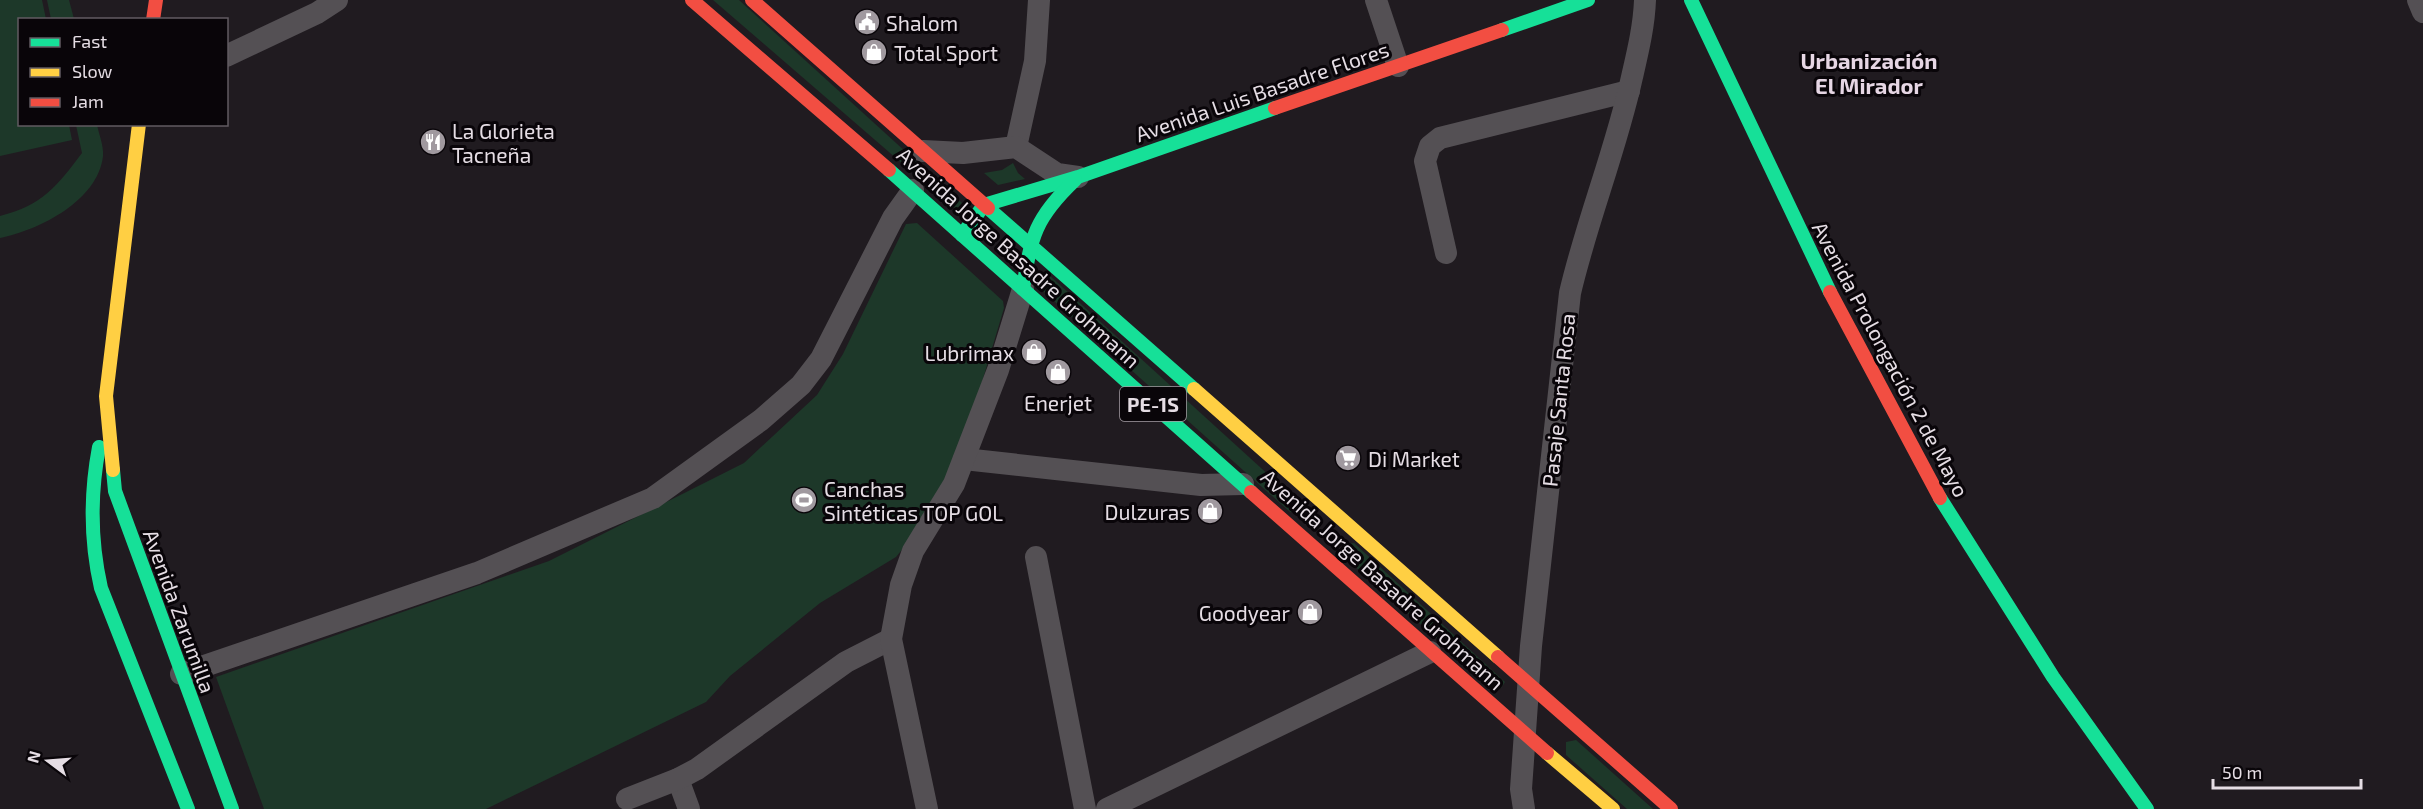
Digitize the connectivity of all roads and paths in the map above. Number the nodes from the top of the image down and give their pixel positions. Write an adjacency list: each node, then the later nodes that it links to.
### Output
1 (156, 0): 13 (main road)
2 (338, 0): 11 (street)
3 (692, 0): 21 (main road, Avenida Jorge Basadre Grohmann / PE-1S)
4 (752, 0): 19 (main road, Avenida Jorge Basadre Grohmann / PE-1S)
5 (1039, 0): 18 (street)
6 (1376, 0): 15 (street)
7 (1588, 0): 15 (main road, Avenida Luis Basadre Flores)
8 (1645, 0): 16 (street, Pasaje Santa Rosa)
9 (1691, 0): 47 (main road, Avenida Prolongación 2 de Mayo)
10 (2418, 0): 12 (street)
11 (316, 7): 14 (street)
12 (2423, 12)
13 (153, 18)
14 (228, 55)
15 (1398, 66): 20 (main road, Avenida Luis Basadre Flores)
16 (1629, 91): 25 (street); 34 (street, Pasaje Santa Rosa)
17 (139, 126): 27 (main road, Avenida Zarumilla)
18 (1016, 147): 19 (street); 20 (street)
19 (923, 151): 22 (main road, Avenida Jorge Basadre Grohmann / PE-1S)
20 (1078, 177): 22 (main road, Avenida Luis Basadre Flores); 24 (main road)
21 (913, 190): 23 (main road, Avenida Jorge Basadre Grohmann / PE-1S); 33 (street)
22 (984, 204): 23 (main road); 24 (main road, Avenida Jorge Basadre Grohmann / PE-1S)
23 (962, 235): 26 (main road, Avenida Jorge Basadre Grohmann / PE-1S)
24 (1030, 246): 26 (main road); 34 (main road, Avenida Jorge Basadre Grohmann / PE-1S)
25 (1446, 254)
26 (1023, 289): 28 (street); 29 (main road, Avenida Jorge Basadre Grohmann / PE-1S)
27 (106, 423): 33 (main road, Avenida Zarumilla); 38 (main road, Avenida Zarumilla)
28 (964, 459): 29 (street); 31 (street)
29 (1243, 484): 32 (main road, Avenida Jorge Basadre Grohmann / PE-1S)
30 (1036, 557): 42 (street)
31 (891, 639): 36 (street); 41 (street)
32 (1430, 652): 35 (main road, Avenida Jorge Basadre Grohmann / PE-1S); 43 (street)
33 (180, 674): 39 (main road, Avenida Zarumilla)
34 (1529, 683): 35 (street, Pasaje Santa Rosa); 46 (main road, Avenida Jorge Basadre Grohmann / PE-1S)
35 (1525, 733): 44 (street, Pasaje Santa Rosa); 45 (main road, Avenida Jorge Basadre Grohmann / PE-1S)
36 (678, 779): 37 (street); 40 (street)
37 (627, 799)
38 (188, 809)
39 (232, 809)
40 (689, 809)
41 (927, 809)
42 (1085, 809)
43 (1107, 809)
44 (1524, 809)
45 (1613, 809)
46 (1671, 809)
47 (2147, 809)

